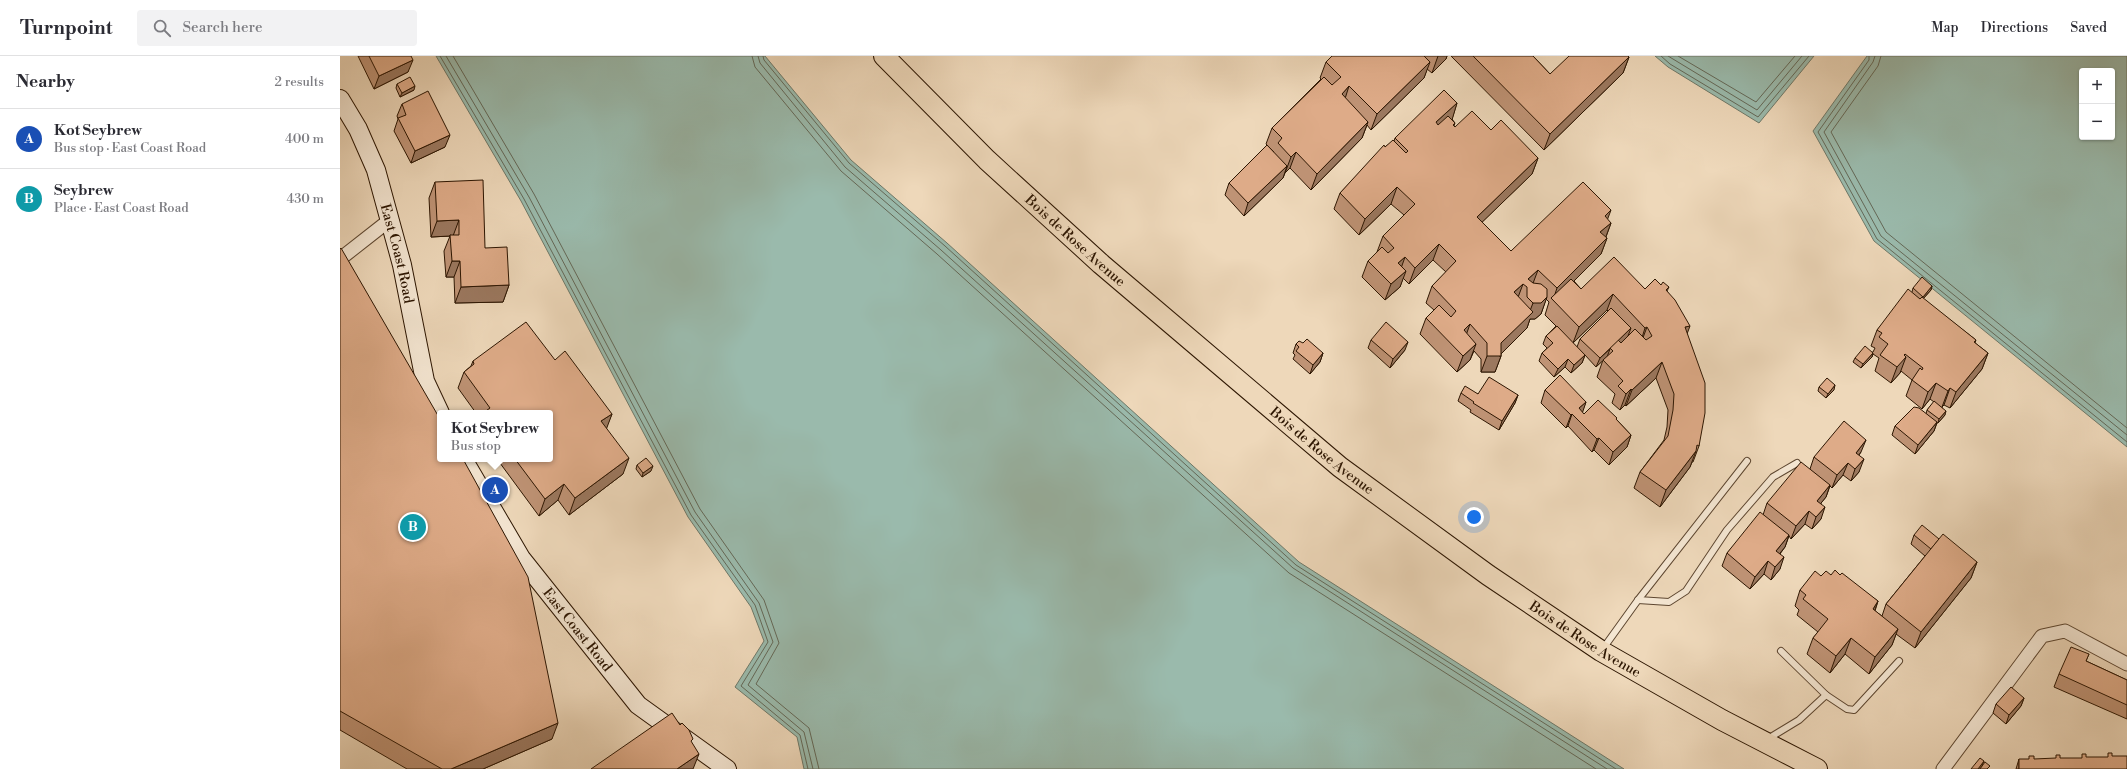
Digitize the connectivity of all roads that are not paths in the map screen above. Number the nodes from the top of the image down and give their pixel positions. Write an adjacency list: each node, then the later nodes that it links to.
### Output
1 (884, 56): 10 (main road, Bois de Rose Avenue)
2 (340, 99): 3 (main road, East Coast Road)
3 (391, 219): 4 (street); 5 (main road, East Coast Road)
4 (340, 259)
5 (439, 410)
6 (1747, 461): 9 (lane)
7 (465, 462): 16 (main road, East Coast Road)
8 (1797, 463): 9 (lane)
9 (1638, 600): 10 (lane)
10 (1601, 651): 15 (main road, Bois de Rose Avenue)
11 (1781, 651): 14 (lane)
12 (1899, 661): 14 (lane)
13 (2127, 664): 18 (street)
14 (1826, 695): 15 (lane)
15 (1763, 741): 17 (main road, Bois de Rose Avenue)
16 (727, 769)
17 (1817, 769)
18 (1943, 769)

